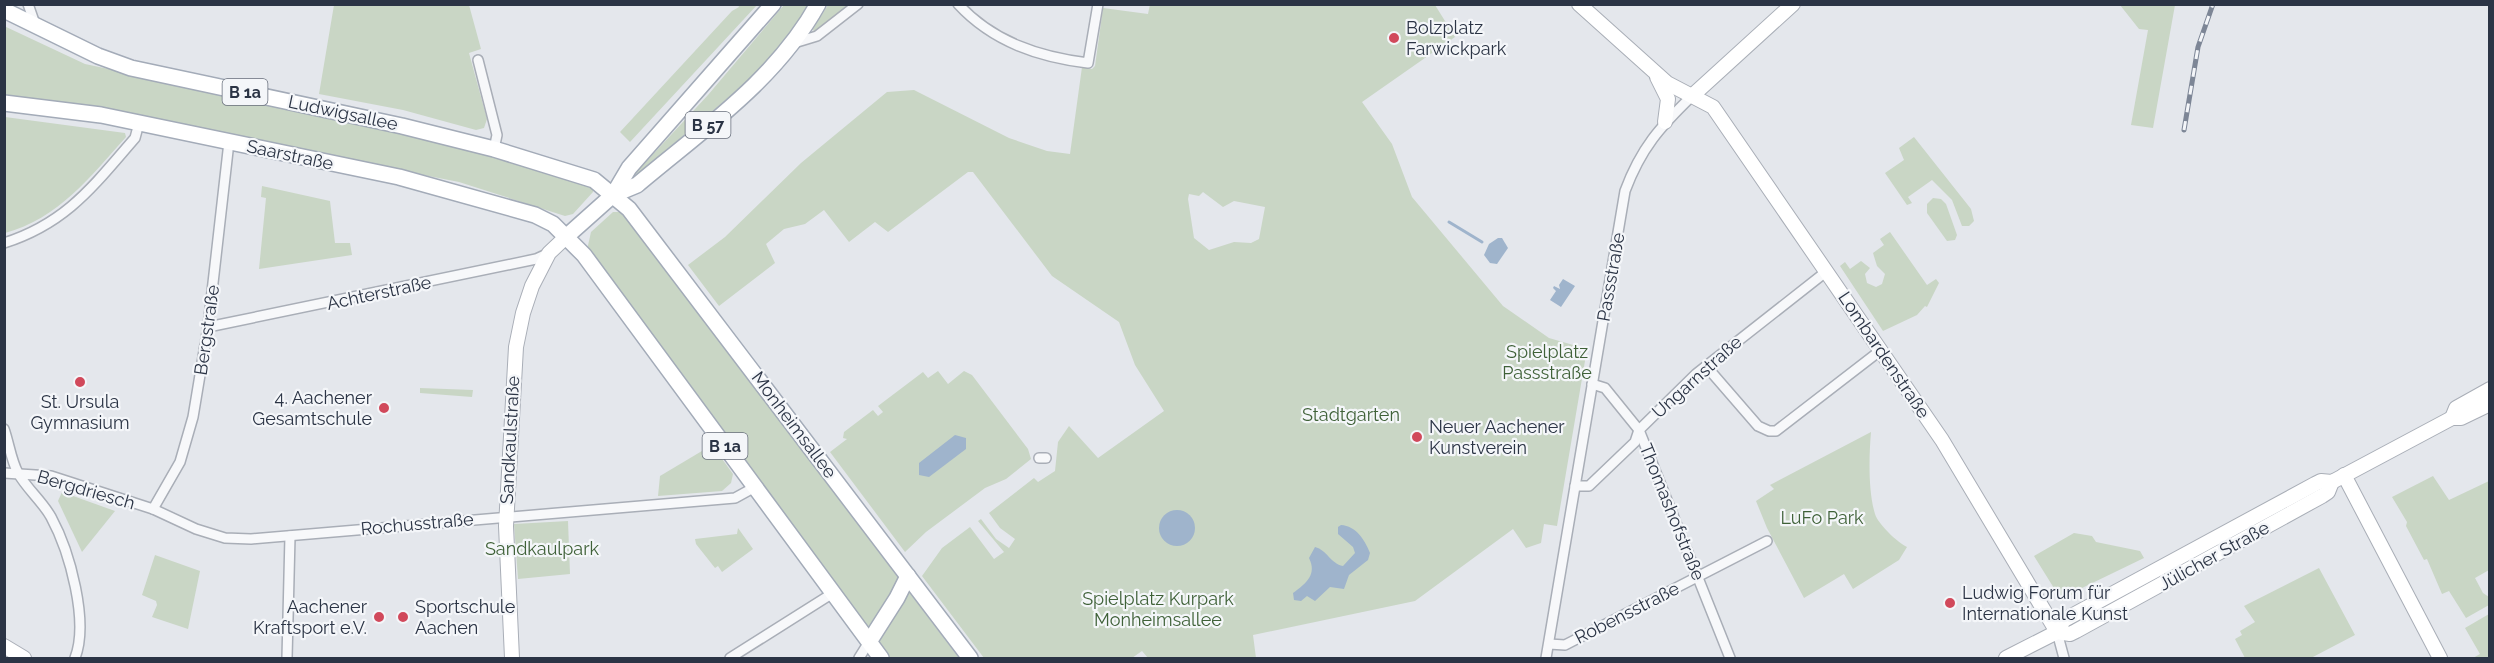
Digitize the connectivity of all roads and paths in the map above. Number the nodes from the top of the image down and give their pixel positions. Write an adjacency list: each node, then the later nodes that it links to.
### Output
1 (28, 4): 10 (street)
2 (773, 4): 20 (main road, B 57)
3 (818, 4): 11 (main road, B 57)
4 (858, 4): 11 (street)
5 (958, 4): 6 (street)
6 (1098, 4)
7 (1580, 4): 13 (street)
8 (1793, 4): 14 (street)
9 (4, 10): 10 (main road, Ludwigsallee / B 1a)
10 (36, 26): 19 (main road, Ludwigsallee / B 1a)
11 (794, 43): 20 (main road, B 57)
12 (478, 60): 19 (street)
13 (1654, 72): 14 (street); 16 (street)
14 (1692, 96): 16 (street, Passstraße); 24 (street, Lombardenstraße)
15 (4, 103): 17 (main road, Saarstraße / B 1a)
16 (1665, 122): 28 (street, Passstraße)
17 (139, 123): 18 (main road, Saarstraße / B 1a); 22 (street)
18 (229, 142): 21 (main road, Saarstraße / B 1a); 25 (street, Bergstraße)
19 (494, 148): 20 (main road, Ludwigsallee / B 1a)
20 (613, 195): 21 (main road, B 57); 43 (main road, Monheimsallee / B 1a)
21 (567, 236): 23 (street, Sandkaulstraße); 38 (main road, B 1a)
22 (4, 243)
23 (549, 253): 25 (street, Achterstraße); 40 (street, Sandkaulstraße)
24 (1827, 271): 26 (street, Lombardenstraße); 27 (street, Ungarnstraße)
25 (208, 327): 39 (street, Bergstraße)
26 (1881, 350): 27 (street); 46 (street, Lombardenstraße)
27 (1706, 366): 33 (street, Ungarnstraße)
28 (1592, 384): 33 (street, Thomashofstraße); 37 (street, Passstraße)
29 (2490, 389): 31 (street, Jülicher Straße)
30 (2490, 404): 31 (street, Jülicher Straße)
31 (2451, 418): 36 (street, Jülicher Straße)
32 (4, 429): 34 (street)
33 (1639, 430): 37 (street, Ungarnstraße); 44 (street, Thomashofstraße)
34 (18, 472): 35 (street, Bergdriesch); 39 (street, Bergdriesch); 51 (street, Bergdriesch)
35 (4, 473)
36 (2338, 479): 46 (street, Jülicher Straße); 62 (street)
37 (1575, 486): 48 (street, Passstraße)
38 (755, 487): 40 (street, Rochusstraße); 45 (main road, B 1a)
39 (153, 509): 41 (street, Rochusstraße)
40 (506, 517): 41 (street, Rochusstraße); 53 (street, Sandkaulstraße)
41 (290, 536): 52 (street)
42 (1767, 540): 44 (street, Robensstraße)
43 (908, 576): 47 (main road); 57 (main road, Monheimsallee / B 1a)
44 (1698, 576): 48 (street, Robensstraße); 59 (street, Thomashofstraße)
45 (833, 593): 47 (main road, B 1a); 54 (street)
46 (2057, 632): 60 (street, Jülicher Straße); 61 (street)
47 (869, 642): 55 (street); 56 (main road, B 1a)
48 (1549, 644): 58 (street, Passstraße)
49 (4, 646): 50 (street)
50 (24, 658)
51 (75, 658)
52 (287, 658)
53 (512, 658)
54 (730, 658)
55 (859, 658)
56 (881, 658)
57 (970, 658)
58 (1546, 658)
59 (1730, 658)
60 (2006, 658)
61 (2064, 658)
62 (2440, 658)

